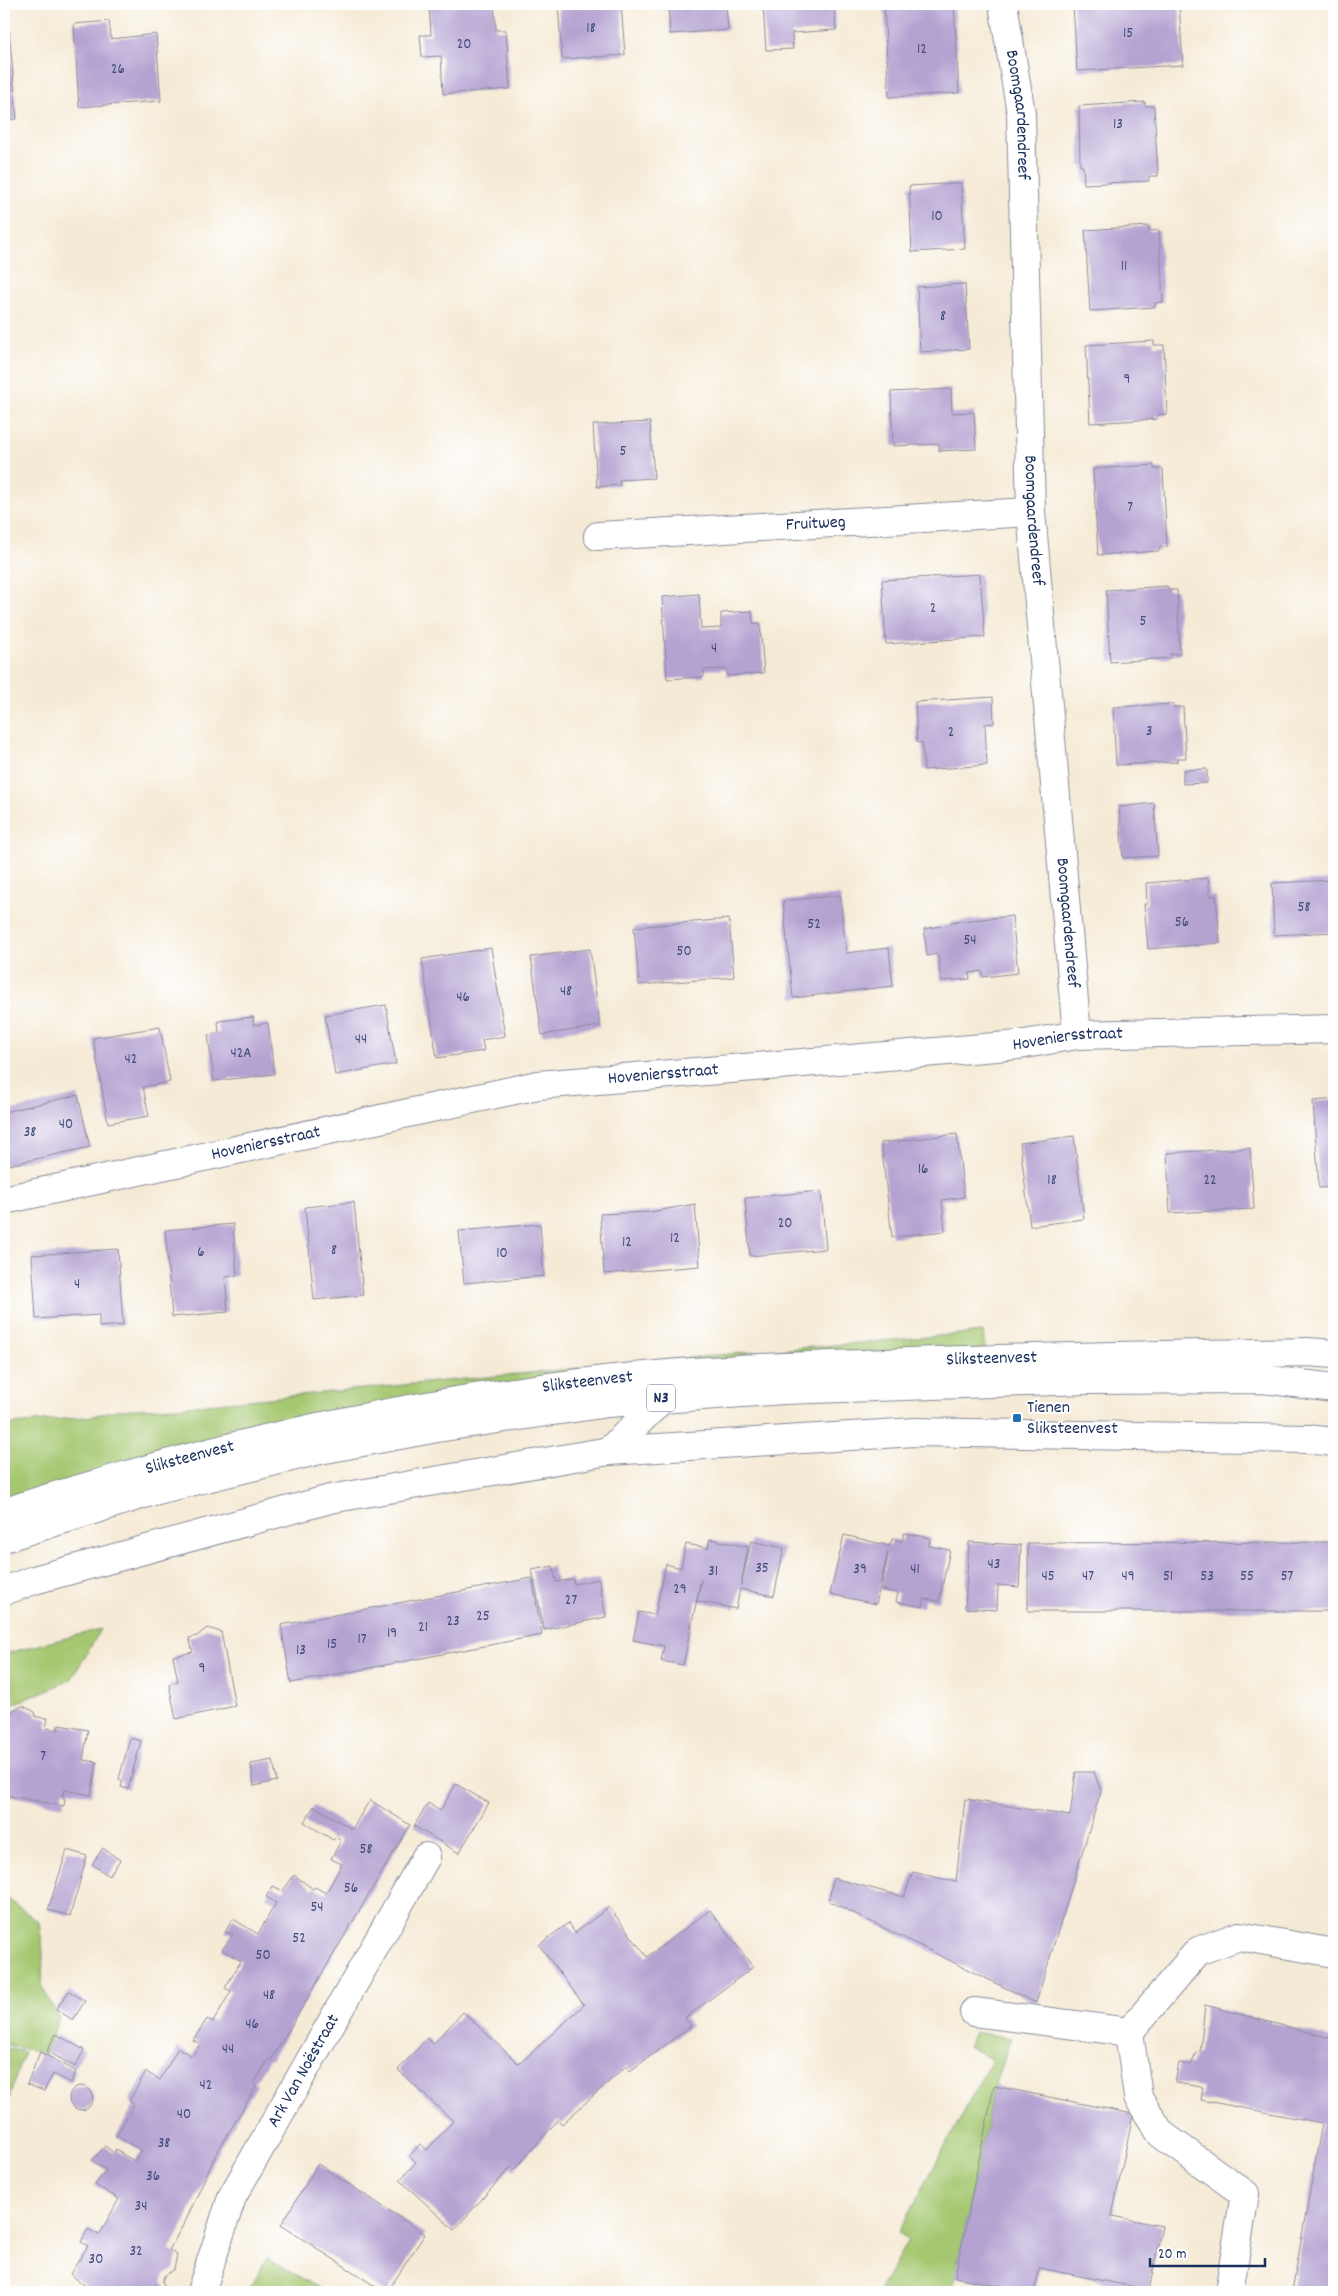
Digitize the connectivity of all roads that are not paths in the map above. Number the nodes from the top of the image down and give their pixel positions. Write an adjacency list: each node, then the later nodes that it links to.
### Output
1 (1003, 4): 2 (street, Boomgaardendreef)
2 (1031, 512): 3 (street, Fruitweg); 5 (street, Boomgaardendreef)
3 (598, 536)
4 (1334, 1029): 5 (street, Hoveniersstraat)
5 (1077, 1035): 6 (street, Hoveniersstraat)
6 (4, 1200)
7 (1334, 1354): 12 (street, Sliksteenvest / N3)
8 (1334, 1388): 9 (street, Sliksteenvest / N3)
9 (662, 1398): 11 (street); 13 (street, Sliksteenvest / N3)
10 (1334, 1442): 11 (street)
11 (608, 1451): 14 (street)
12 (4, 1513)
13 (4, 1538)
14 (4, 1591)
15 (426, 1857): 19 (street, Ark Van Noëstraat)
16 (1334, 1953): 18 (street)
17 (974, 2012): 18 (street)
18 (1129, 2032): 20 (street)
19 (202, 2292)
20 (1229, 2292)

